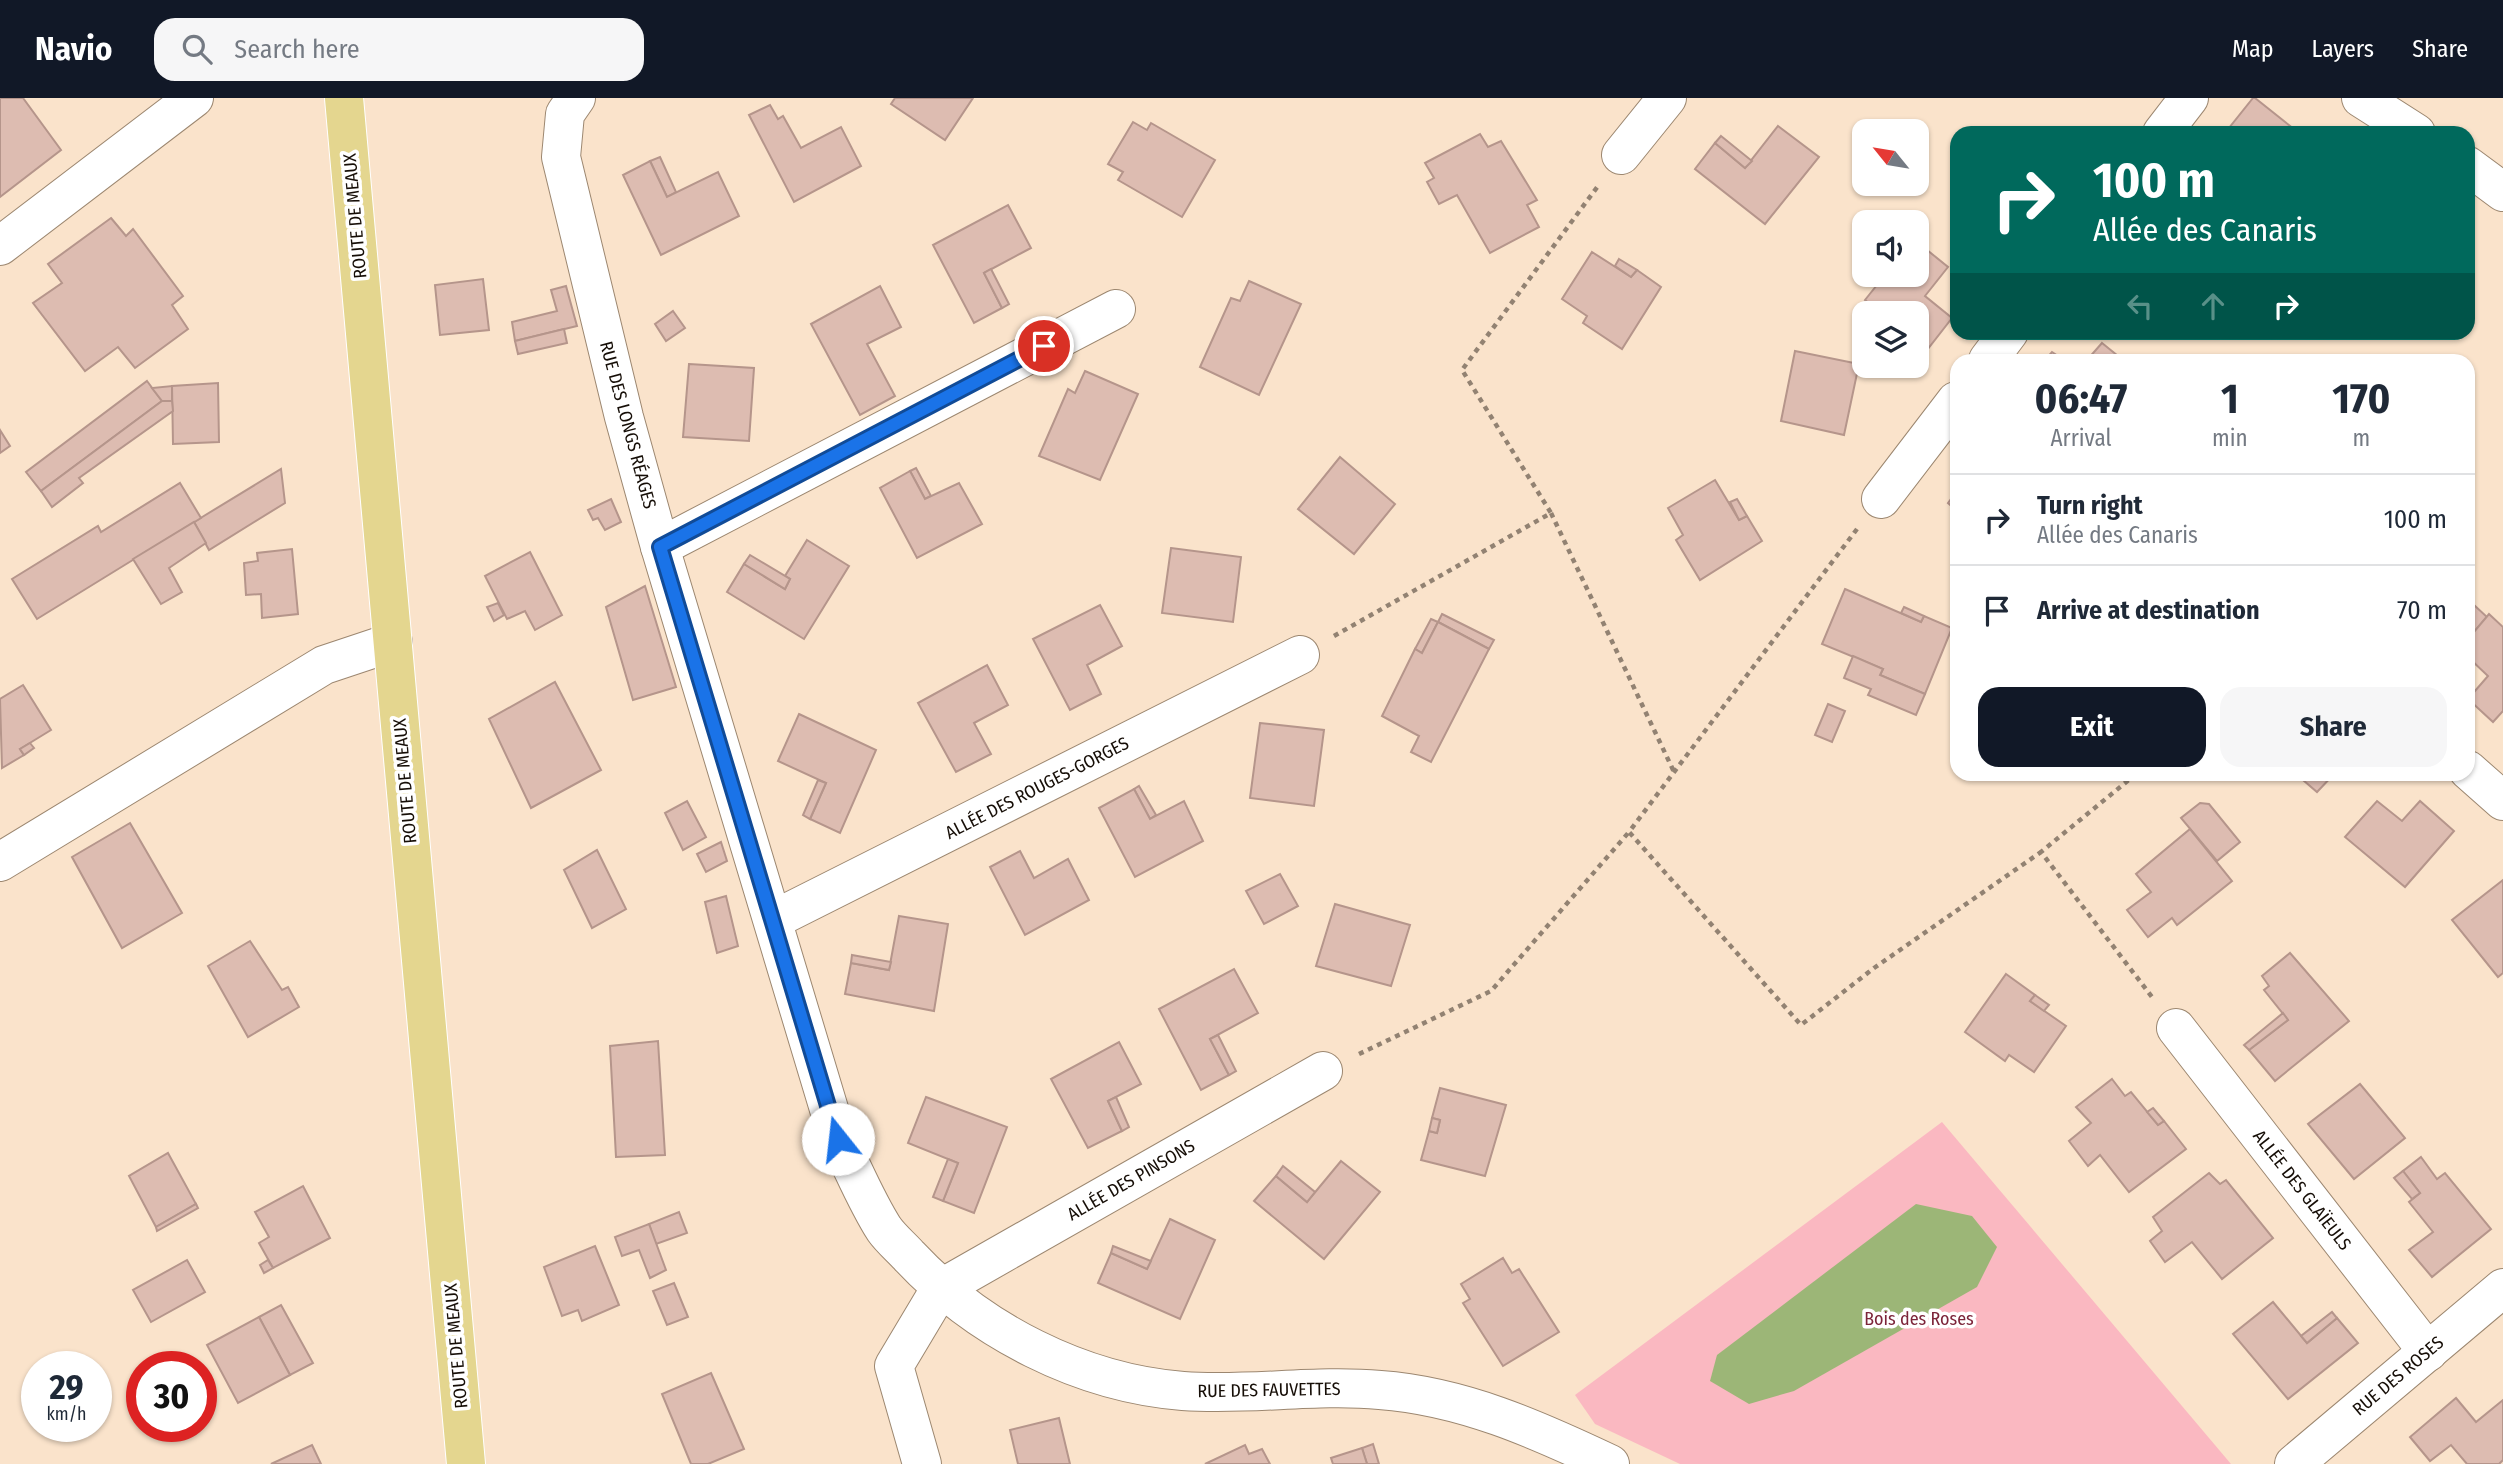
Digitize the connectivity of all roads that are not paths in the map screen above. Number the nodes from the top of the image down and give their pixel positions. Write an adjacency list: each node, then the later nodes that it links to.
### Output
1 (194, 98): 12 (street)
2 (344, 98): 17 (main road, ROUTE DE MEAUX)
3 (576, 98): 16 (street, RUE DES LONGS RÉAGES)
4 (1667, 98): 9 (street)
5 (2189, 98): 7 (street)
6 (2361, 98): 8 (street)
7 (2167, 126)
8 (2405, 126)
9 (1621, 155)
10 (2475, 171): 11 (street)
11 (2503, 192)
12 (0, 246)
13 (1116, 309): 16 (street)
14 (1950, 409): 15 (street)
15 (1881, 499)
16 (660, 547): 22 (street, RUE DES LONGS RÉAGES)
17 (393, 642): 21 (street); 28 (main road, ROUTE DE MEAUX)
18 (1300, 655): 22 (street, ALLÉE DES ROUGES-GORGES)
19 (2475, 776): 20 (street)
20 (2503, 801)
21 (0, 862)
22 (774, 920): 26 (street, RUE DES LONGS RÉAGES)
23 (2176, 1028): 27 (street, ALLÉE DES GLAÏEULS)
24 (1323, 1071): 26 (street, ALLÉE DES PINSONS)
25 (2503, 1288): 27 (street, RUE DES ROSES)
26 (940, 1289): 29 (street); 30 (street, RUE DES FAUVETTES)
27 (2428, 1352): 31 (street, RUE DES ROSES)
28 (466, 1464)
29 (922, 1464)
30 (1610, 1464)
31 (2294, 1464)

